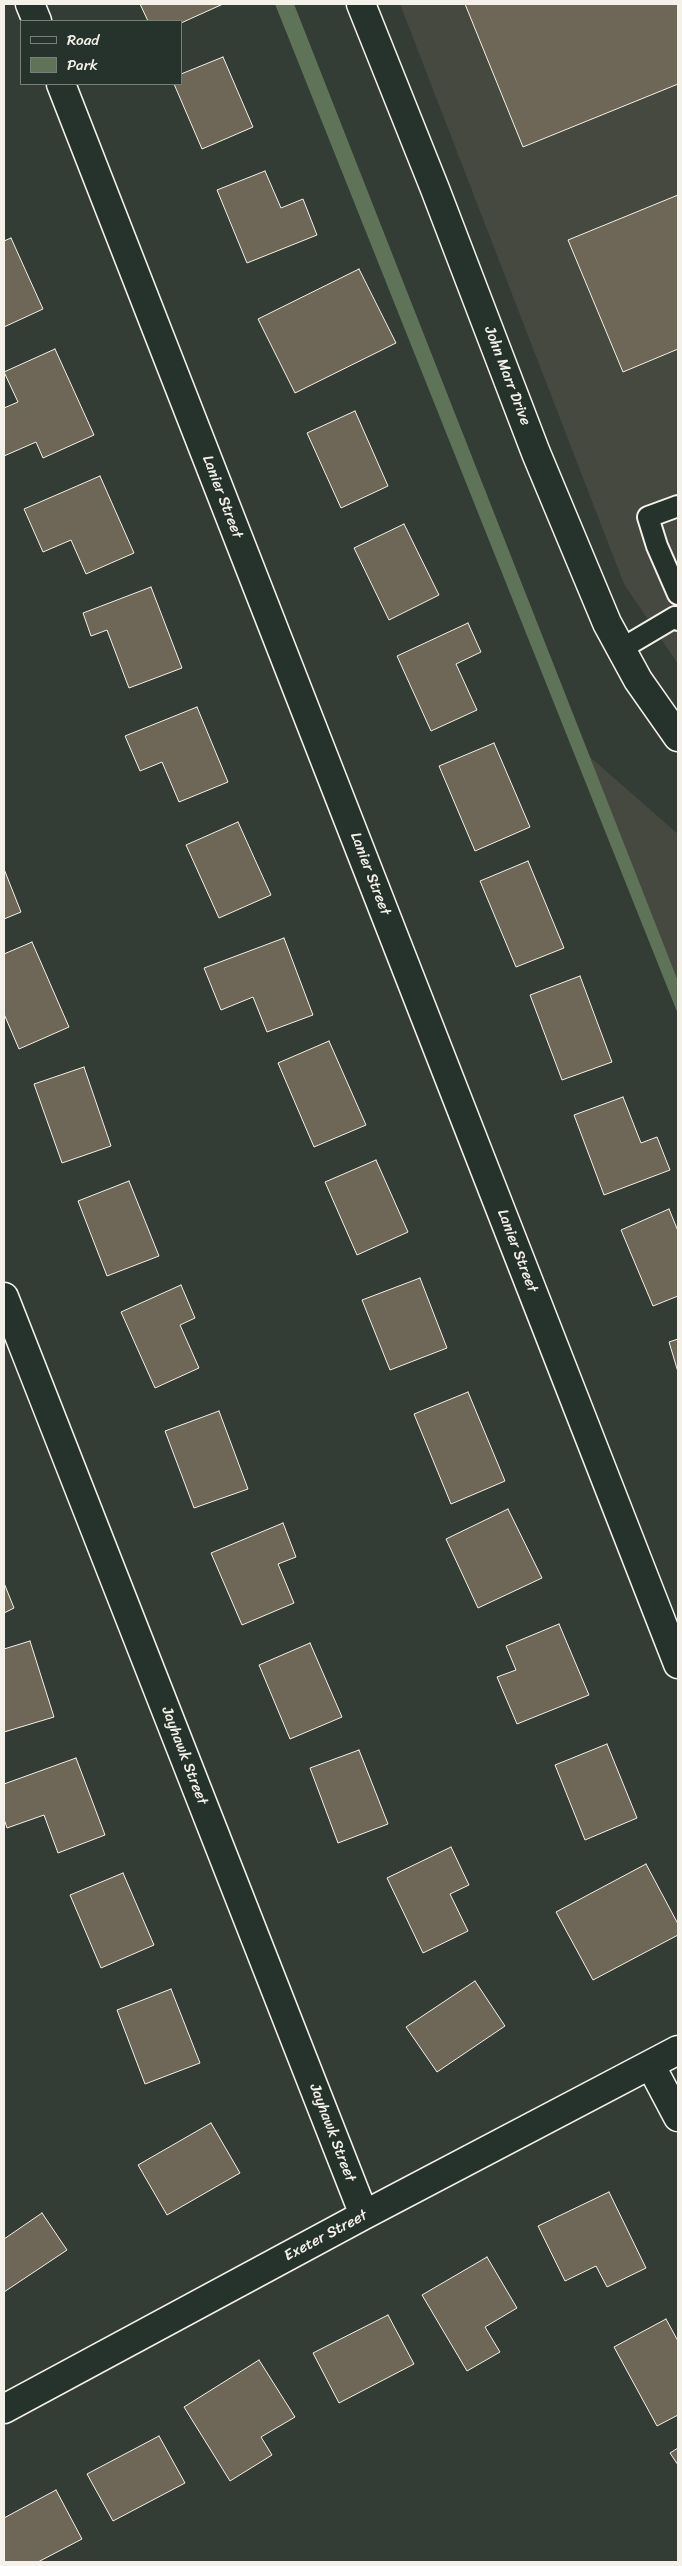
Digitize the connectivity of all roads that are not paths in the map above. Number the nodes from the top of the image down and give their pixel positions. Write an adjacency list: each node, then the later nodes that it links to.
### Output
1 (30, 4): 3 (street)
2 (361, 4): 8 (street, John Marr Drive)
3 (37, 20)
4 (61, 85): 11 (street, Lanier Street)
5 (678, 506): 6 (lane)
6 (678, 595): 7 (lane)
7 (677, 618): 8 (lane)
8 (621, 649): 9 (street, John Marr Drive)
9 (678, 737)
10 (4, 1298): 15 (street, Jayhawk Street)
11 (678, 1664)
12 (678, 2050): 13 (street)
13 (651, 2066): 14 (street); 15 (street, Exeter Street)
14 (678, 2117)
15 (364, 2215): 16 (street, Exeter Street)
16 (4, 2409)

